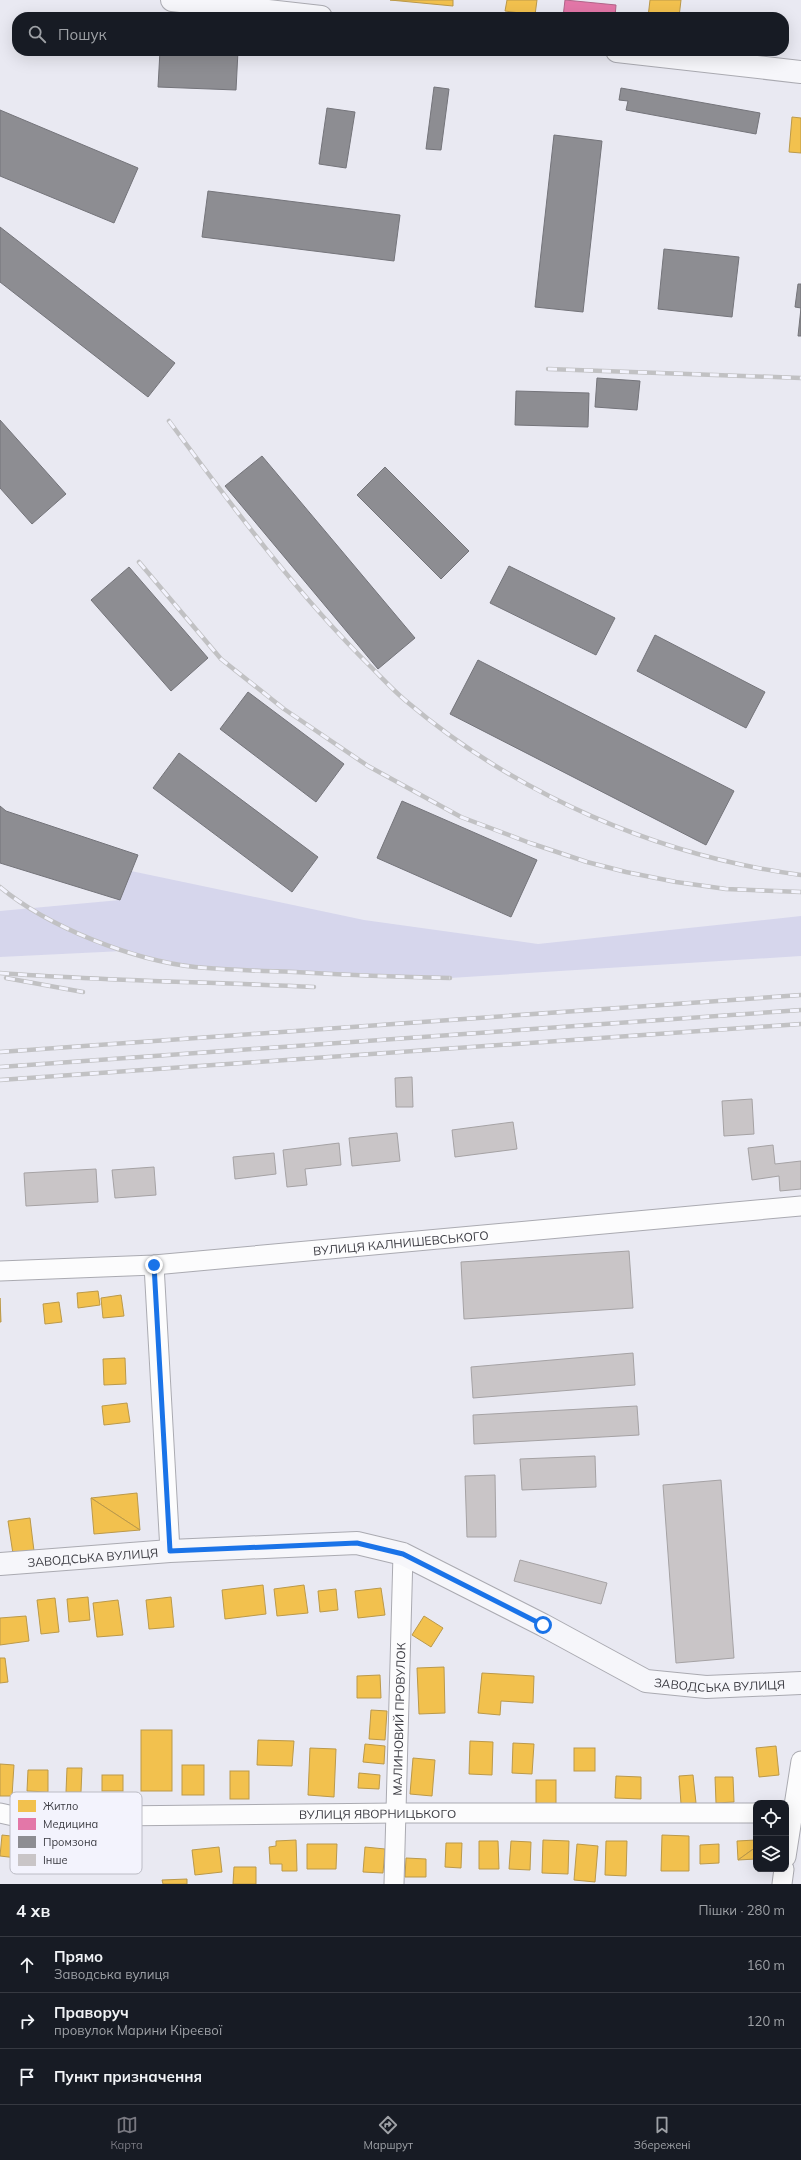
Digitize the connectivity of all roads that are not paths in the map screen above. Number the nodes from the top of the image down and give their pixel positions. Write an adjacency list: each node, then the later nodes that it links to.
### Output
1 (172, 0): 2 (street)
2 (277, 12)
3 (662, 56): 4 (street)
4 (801, 72)
5 (801, 1206): 6 (street, ВУЛИЦЯ КАЛНИШЕВСЬКОГО)
6 (154, 1265): 7 (street, ВУЛИЦЯ КАЛНИШЕВСЬКОГО); 8 (street)
7 (0, 1271)
8 (170, 1551): 9 (street, ЗАВОДСЬКА ВУЛИЦЯ); 10 (street, ЗАВОДСЬКА ВУЛИЦЯ)
9 (403, 1554): 11 (street, ЗАВОДСЬКА ВУЛИЦЯ); 14 (street, МАЛИНОВИЙ ПРОВУЛОК)
10 (0, 1564)
11 (801, 1683)
12 (801, 1761): 16 (street)
13 (0, 1813): 17 (street, ВУЛИЦЯ ЯВОРНИЦЬКОГО)
14 (397, 1813): 15 (street, ВУЛИЦЯ ЯВОРНИЦЬКОГО); 18 (street, ВУЛИЦЯ ЯВОРНИЦЬКОГО); 20 (street, МАЛИНОВИЙ ПРОВУЛОК)
15 (753, 1814)
16 (789, 1814)
17 (10, 1815)
18 (142, 1816)
19 (784, 1872): 21 (street)
20 (394, 1884)
21 (782, 1884)

